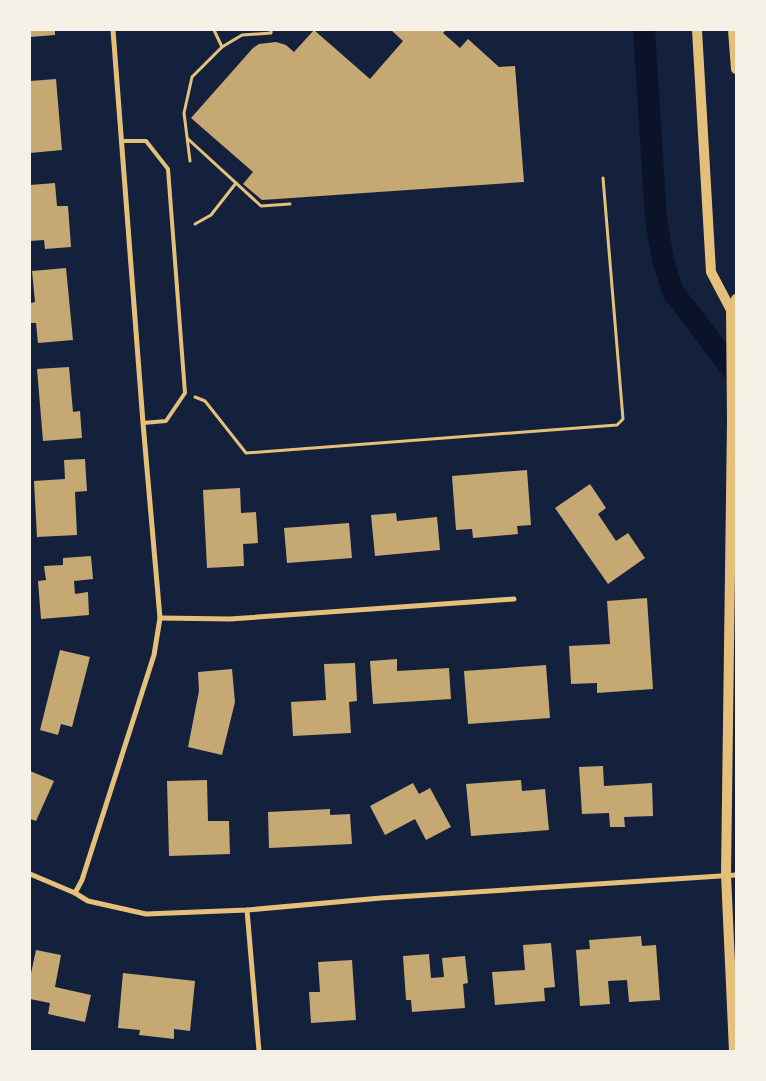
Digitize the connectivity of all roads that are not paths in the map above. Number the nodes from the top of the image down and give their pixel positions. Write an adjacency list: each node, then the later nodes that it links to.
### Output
1 (113, 30): 5 (street)
2 (697, 30): 7 (main road)
3 (733, 30): 4 (main road)
4 (736, 69)
5 (121, 141): 8 (street); 8 (lane)
6 (736, 299): 7 (main road)
7 (731, 310): 12 (main road)
8 (142, 424): 10 (street)
9 (514, 599): 10 (street)
10 (160, 618): 13 (street)
11 (30, 874): 13 (street)
12 (731, 875): 14 (street); 16 (main road)
13 (75, 893): 14 (street)
14 (247, 910): 15 (street)
15 (259, 1051)
16 (734, 1051)

